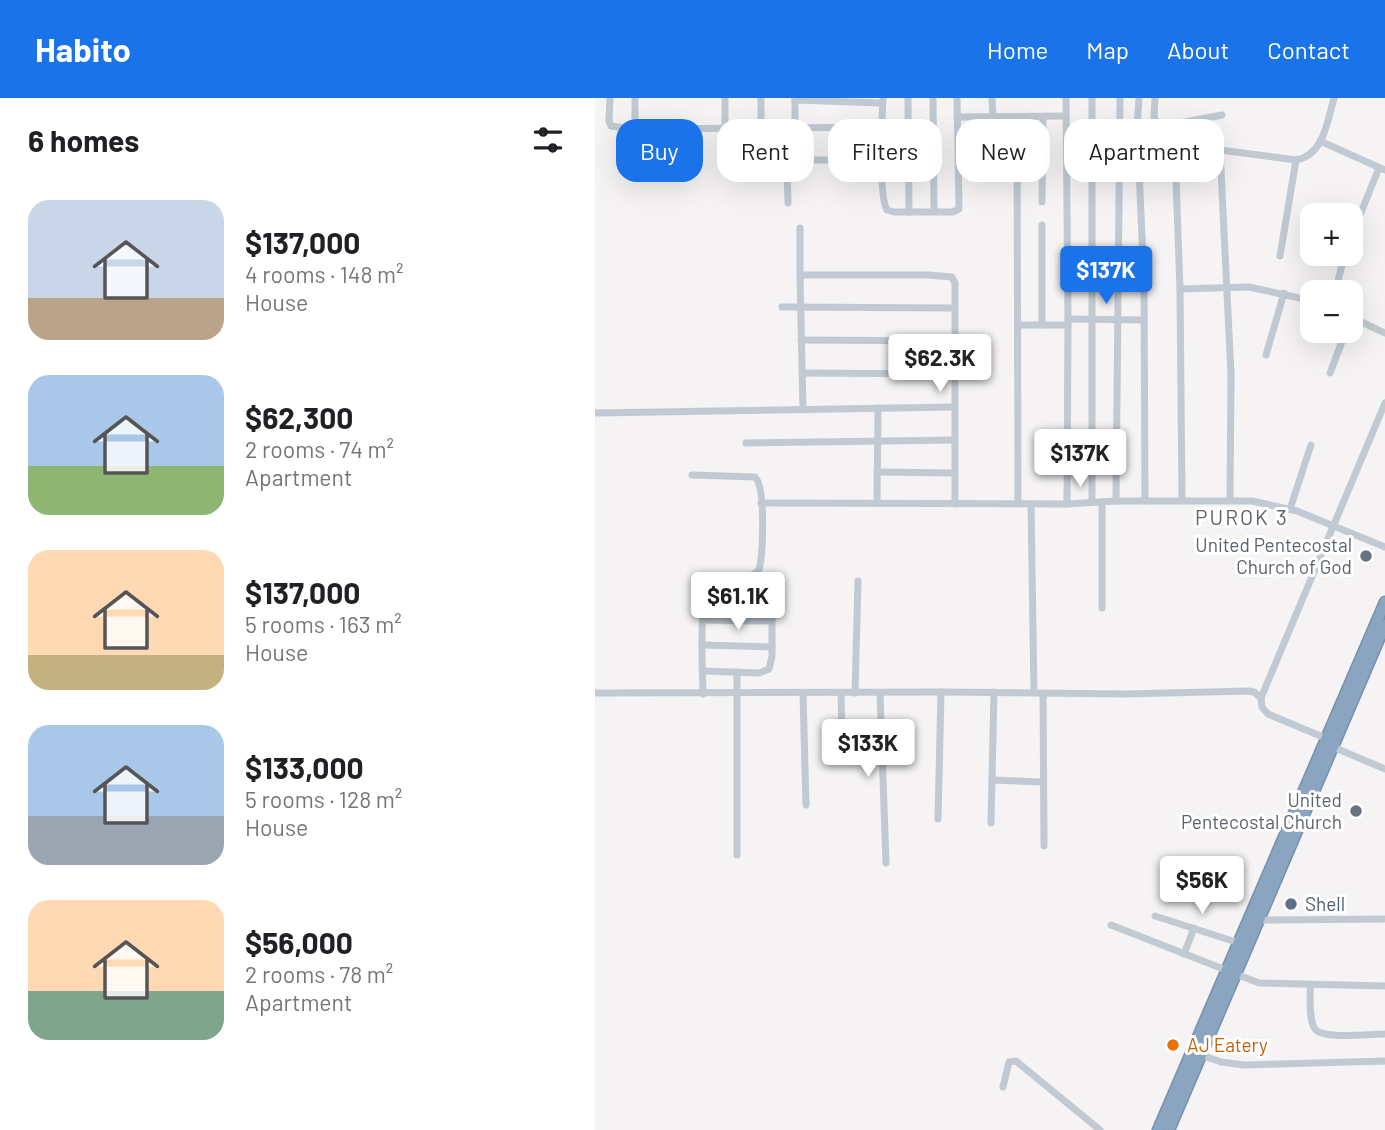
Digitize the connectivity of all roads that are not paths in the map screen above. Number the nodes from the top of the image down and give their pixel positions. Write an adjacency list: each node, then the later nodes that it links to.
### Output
1 (610, 98): 30 (street)
2 (635, 98): 23 (street)
3 (725, 98): 24 (street)
4 (761, 98): 25 (street)
5 (908, 98): 44 (street)
6 (933, 98): 42 (street)
7 (957, 98): 19 (street)
8 (992, 98): 20 (street)
9 (1066, 98): 17 (street)
10 (1091, 98): 56 (street)
11 (1120, 98): 57 (street)
12 (1139, 98): 58 (street)
13 (1155, 98): 28 (street)
14 (1334, 98): 31 (street)
15 (795, 99): 16 (street); 26 (street)
16 (883, 101): 27 (street)
17 (1066, 116): 22 (street); 59 (street)
18 (1222, 116): 29 (street)
19 (957, 117): 20 (street); 42 (street)
20 (993, 117): 21 (street)
21 (1017, 117): 22 (street)
22 (1043, 117): 40 (street)
23 (635, 119)
24 (725, 119)
25 (761, 119)
26 (795, 119)
27 (882, 119)
28 (1155, 119)
29 (1204, 119)
30 (616, 126)
31 (1320, 142): 33 (street); 34 (street)
32 (1224, 151): 33 (street)
33 (1296, 160): 47 (street)
34 (1382, 169): 43 (street)
35 (787, 182): 41 (street)
36 (884, 182): 44 (street)
37 (1017, 182): 61 (street)
38 (1175, 182): 50 (street)
39 (1222, 182): 49 (street)
40 (1042, 202)
41 (787, 203)
42 (934, 211): 44 (street)
43 (1363, 211)
44 (909, 212)
45 (1042, 225): 62 (street)
46 (800, 228): 48 (street)
47 (1280, 256)
48 (800, 275): 54 (street); 55 (street)
49 (1227, 286): 50 (street); 51 (street); 83 (street)
50 (1180, 289): 84 (street)
51 (1284, 293): 52 (street); 67 (street)
52 (1300, 297)
53 (782, 307): 54 (street)
54 (801, 307): 55 (street); 64 (street)
55 (955, 308): 65 (street)
56 (1092, 319): 57 (street); 59 (street); 87 (street)
57 (1118, 320): 58 (street); 85 (street)
58 (1144, 320): 86 (street)
59 (1068, 322): 62 (street); 94 (street)
60 (1363, 322): 63 (street)
61 (1018, 325): 62 (street); 92 (street)
62 (1042, 325)
63 (1385, 330)
64 (801, 340): 65 (street); 68 (street)
65 (956, 341): 70 (street)
66 (1341, 343): 69 (street)
67 (1266, 355)
68 (802, 373): 70 (street); 74 (street)
69 (1330, 373)
70 (954, 374): 72 (street)
71 (1385, 403): 96 (street)
72 (954, 407): 73 (street); 77 (street)
73 (878, 408): 74 (street); 76 (street)
74 (803, 409): 75 (street)
75 (595, 413)
76 (878, 440): 77 (street); 78 (street); 80 (street)
77 (955, 440): 81 (street)
78 (746, 443)
79 (1311, 445): 95 (street)
80 (877, 472): 81 (street); 90 (street)
81 (955, 473): 91 (street)
82 (692, 475): 89 (street)
83 (1230, 499): 84 (street); 95 (street)
84 (1182, 500): 86 (street)
85 (1116, 501): 86 (street); 88 (street)
86 (1145, 501)
87 (1092, 502): 88 (street); 94 (street)
88 (1102, 502): 103 (street)
89 (761, 503): 90 (street); 104 (street)
90 (877, 503): 91 (street)
91 (955, 504): 92 (street)
92 (1018, 504): 93 (street)
93 (1031, 504): 94 (street); 121 (street)
94 (1067, 504)
95 (1290, 509): 96 (street)
96 (1333, 526): 97 (street); 124 (street)
97 (1385, 547)
98 (858, 581): 119 (street)
99 (725, 600): 105 (street)
100 (748, 601): 106 (street)
101 (1385, 602): 126 (highway)
102 (772, 605): 107 (street)
103 (1103, 608)
104 (703, 620): 105 (street); 109 (street)
105 (725, 621): 106 (street)
106 (748, 621): 107 (street)
107 (772, 621): 110 (street)
108 (1385, 625): 126 (highway)
109 (703, 645): 110 (street); 111 (street)
110 (772, 647): 112 (street)
111 (703, 671): 112 (street); 123 (street)
112 (737, 672): 113 (street)
113 (739, 692): 117 (street); 123 (street); 134 (street)
114 (941, 692): 115 (street); 120 (street); 131 (street)
115 (994, 692): 121 (street); 128 (street)
116 (595, 693): 123 (street)
117 (803, 693): 118 (street); 130 (street)
118 (841, 693): 119 (street); 125 (street)
119 (855, 693): 120 (street)
120 (880, 693): 135 (street)
121 (1034, 693): 122 (street)
122 (1043, 693): 124 (street); 129 (street)
123 (703, 694)
124 (1261, 698): 126 (street)
125 (842, 736)
126 (1331, 743): 127 (street); 137 (highway)
127 (1385, 769)
128 (992, 780): 129 (street); 132 (street)
129 (1043, 782): 133 (street)
130 (807, 805)
131 (938, 819)
132 (991, 823)
133 (1044, 846)
134 (737, 855)
135 (886, 863)
136 (1155, 916): 140 (street)
137 (1254, 919): 138 (street); 141 (highway); 143 (highway)
138 (1385, 919)
139 (1111, 925): 142 (street)
140 (1194, 928): 141 (street); 142 (street)
141 (1239, 943): 143 (highway)
142 (1184, 954): 143 (street)
143 (1231, 973): 144 (street); 147 (highway); 149 (highway)
144 (1310, 985): 145 (street); 146 (street)
145 (1385, 986)
146 (1385, 1034)
147 (1201, 1055): 148 (street); 149 (highway)
148 (1385, 1061)
149 (1186, 1078): 152 (highway); 153 (highway)
150 (1003, 1087): 151 (street)
151 (1100, 1130)
152 (1159, 1130)
153 (1169, 1130)

